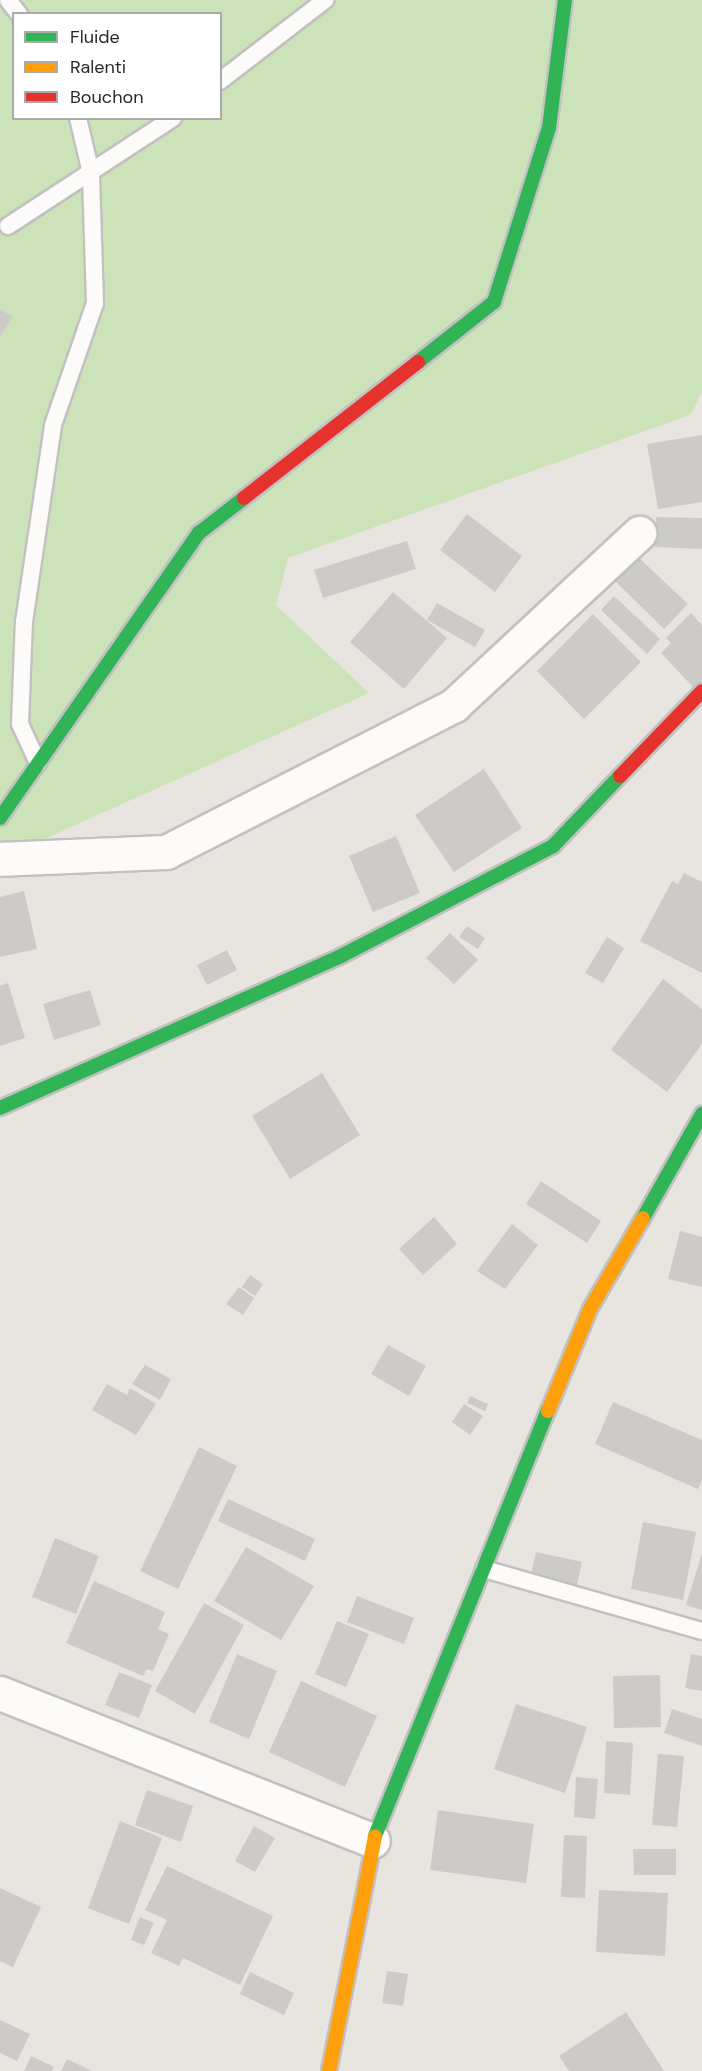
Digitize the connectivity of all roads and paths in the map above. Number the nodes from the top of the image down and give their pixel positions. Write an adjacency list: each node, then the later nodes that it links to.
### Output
1 (8, 0): 4 (lane)
2 (325, 0): 5 (lane)
3 (565, 0): 12 (street)
4 (17, 12)
5 (222, 79)
6 (78, 120): 8 (lane)
7 (170, 120): 8 (lane)
8 (91, 173): 9 (lane); 12 (lane)
9 (8, 226)
10 (639, 533): 14 (street)
11 (702, 691): 15 (street)
12 (38, 763): 13 (street)
13 (0, 818)
14 (0, 859)
15 (0, 1108)
16 (702, 1114): 17 (street)
17 (484, 1569): 18 (lane); 20 (street)
18 (702, 1631)
19 (0, 1693): 20 (street)
20 (373, 1841): 21 (street)
21 (329, 2071)

